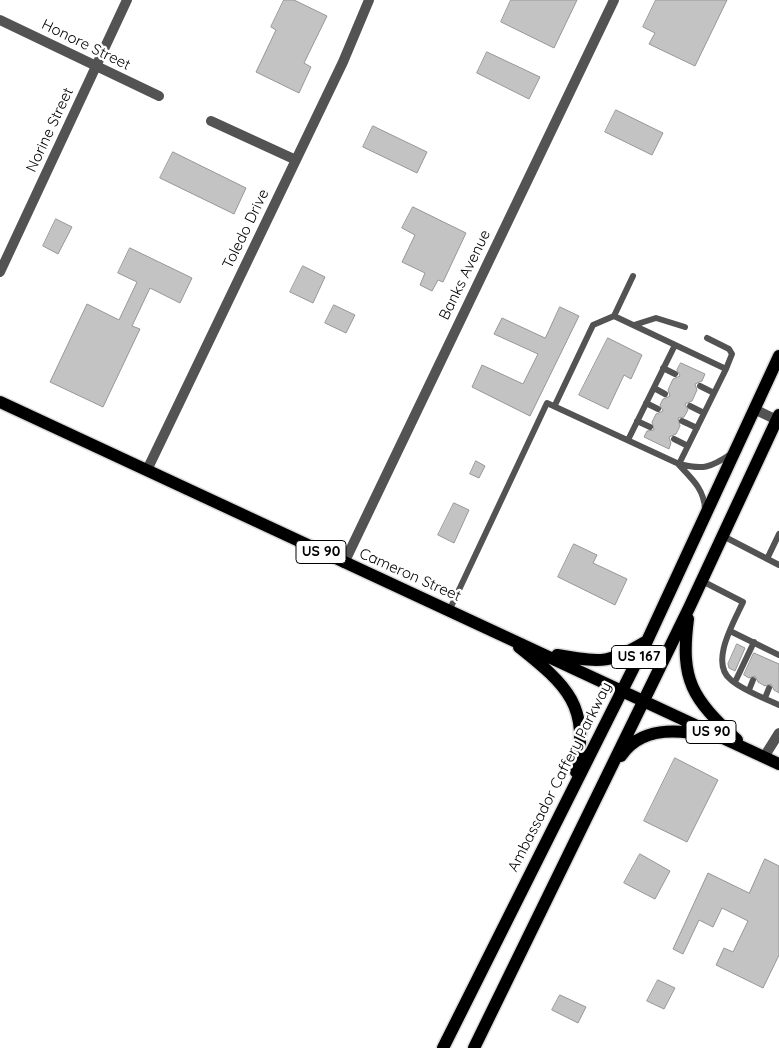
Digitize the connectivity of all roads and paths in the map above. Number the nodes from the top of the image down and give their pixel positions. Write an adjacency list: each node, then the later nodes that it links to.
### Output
1 (128, 0): 5 (street, Norine Street)
2 (370, 0): 8 (street, Toledo Drive)
3 (614, 0): 46 (street, Banks Avenue)
4 (0, 20): 5 (street, Honore Street)
5 (96, 67): 6 (street, Honore Street); 9 (street, Norine Street)
6 (159, 96)
7 (211, 121): 8 (street)
8 (296, 160): 41 (street, Toledo Drive)
9 (0, 272)
10 (633, 276): 11 (lane)
11 (614, 316): 12 (lane); 26 (lane)
12 (634, 325): 13 (lane); 15 (lane)
13 (685, 327)
14 (707, 338): 18 (lane)
15 (675, 345): 17 (lane); 18 (lane)
16 (779, 356): 29 (main road, Ambassador Caffery Parkway / US 167)
17 (663, 368): 19 (lane); 21 (lane)
18 (726, 369): 22 (lane)
19 (675, 374)
20 (700, 386): 22 (lane)
21 (654, 388): 23 (lane); 25 (lane)
22 (714, 393): 30 (lane)
23 (666, 394)
24 (0, 402): 41 (main road, Cameron Street / US 90)
25 (646, 403): 28 (lane); 32 (lane)
26 (555, 405): 37 (lane); 50 (lane)
27 (690, 406): 30 (lane)
28 (658, 408)
29 (754, 409): 31 (street); 39 (main road, Ambassador Caffery Parkway / US 167)
30 (704, 413): 35 (lane)
31 (778, 418): 44 (main road, US 167)
32 (637, 421): 34 (lane); 37 (lane)
33 (682, 421): 35 (lane)
34 (650, 426)
35 (697, 428): 38 (lane)
36 (674, 439): 38 (lane)
37 (628, 440): 40 (lane)
38 (688, 446): 40 (lane)
39 (734, 452): 40 (lane); 42 (main road, Ambassador Caffery Parkway / US 167)
40 (679, 464): 42 (lane)
41 (147, 470): 46 (main road, Cameron Street / US 90)
42 (705, 514): 53 (main road, Ambassador Caffery Parkway / US 167)
43 (779, 534): 45 (lane)
44 (723, 536): 45 (lane); 48 (main road, US 167)
45 (767, 558): 47 (lane)
46 (344, 563): 50 (main road, Cameron Street / US 90)
47 (779, 565)
48 (702, 581): 49 (main road, US 167); 51 (lane)
49 (689, 608): 65 (main road, US 167); 69 (main road)
50 (450, 611): 52 (main road, Cameron Street / US 90)
51 (730, 631): 54 (lane); 60 (lane)
52 (508, 637): 56 (main road, Cameron Street / US 90); 73 (main road)
53 (647, 641): 56 (main road); 62 (main road, Ambassador Caffery Parkway / US 167)
54 (754, 642): 55 (lane); 60 (lane)
55 (768, 649): 57 (lane); 58 (lane)
56 (542, 652): 62 (main road, Cameron Street / US 90)
57 (779, 654)
58 (764, 658)
59 (753, 680): 63 (lane)
60 (735, 682): 63 (lane)
61 (770, 688): 64 (lane)
62 (622, 690): 65 (main road, Cameron Street / US 90); 73 (main road, Ambassador Caffery Parkway / US 167)
63 (749, 690): 64 (lane)
64 (765, 698): 66 (lane)
65 (644, 700): 68 (main road, Cameron Street / US 90); 72 (main road, US 167)
66 (779, 706)
67 (779, 733): 70 (street)
68 (730, 741): 69 (main road, Cameron Street / US 90); 72 (main road)
69 (746, 749): 70 (main road, Cameron Street / US 90)
70 (764, 757): 71 (main road, Cameron Street / US 90)
71 (779, 764)
72 (599, 789): 75 (main road, US 167)
73 (573, 790): 74 (main road, Ambassador Caffery Parkway / US 167)
74 (443, 1048)
75 (474, 1048)

